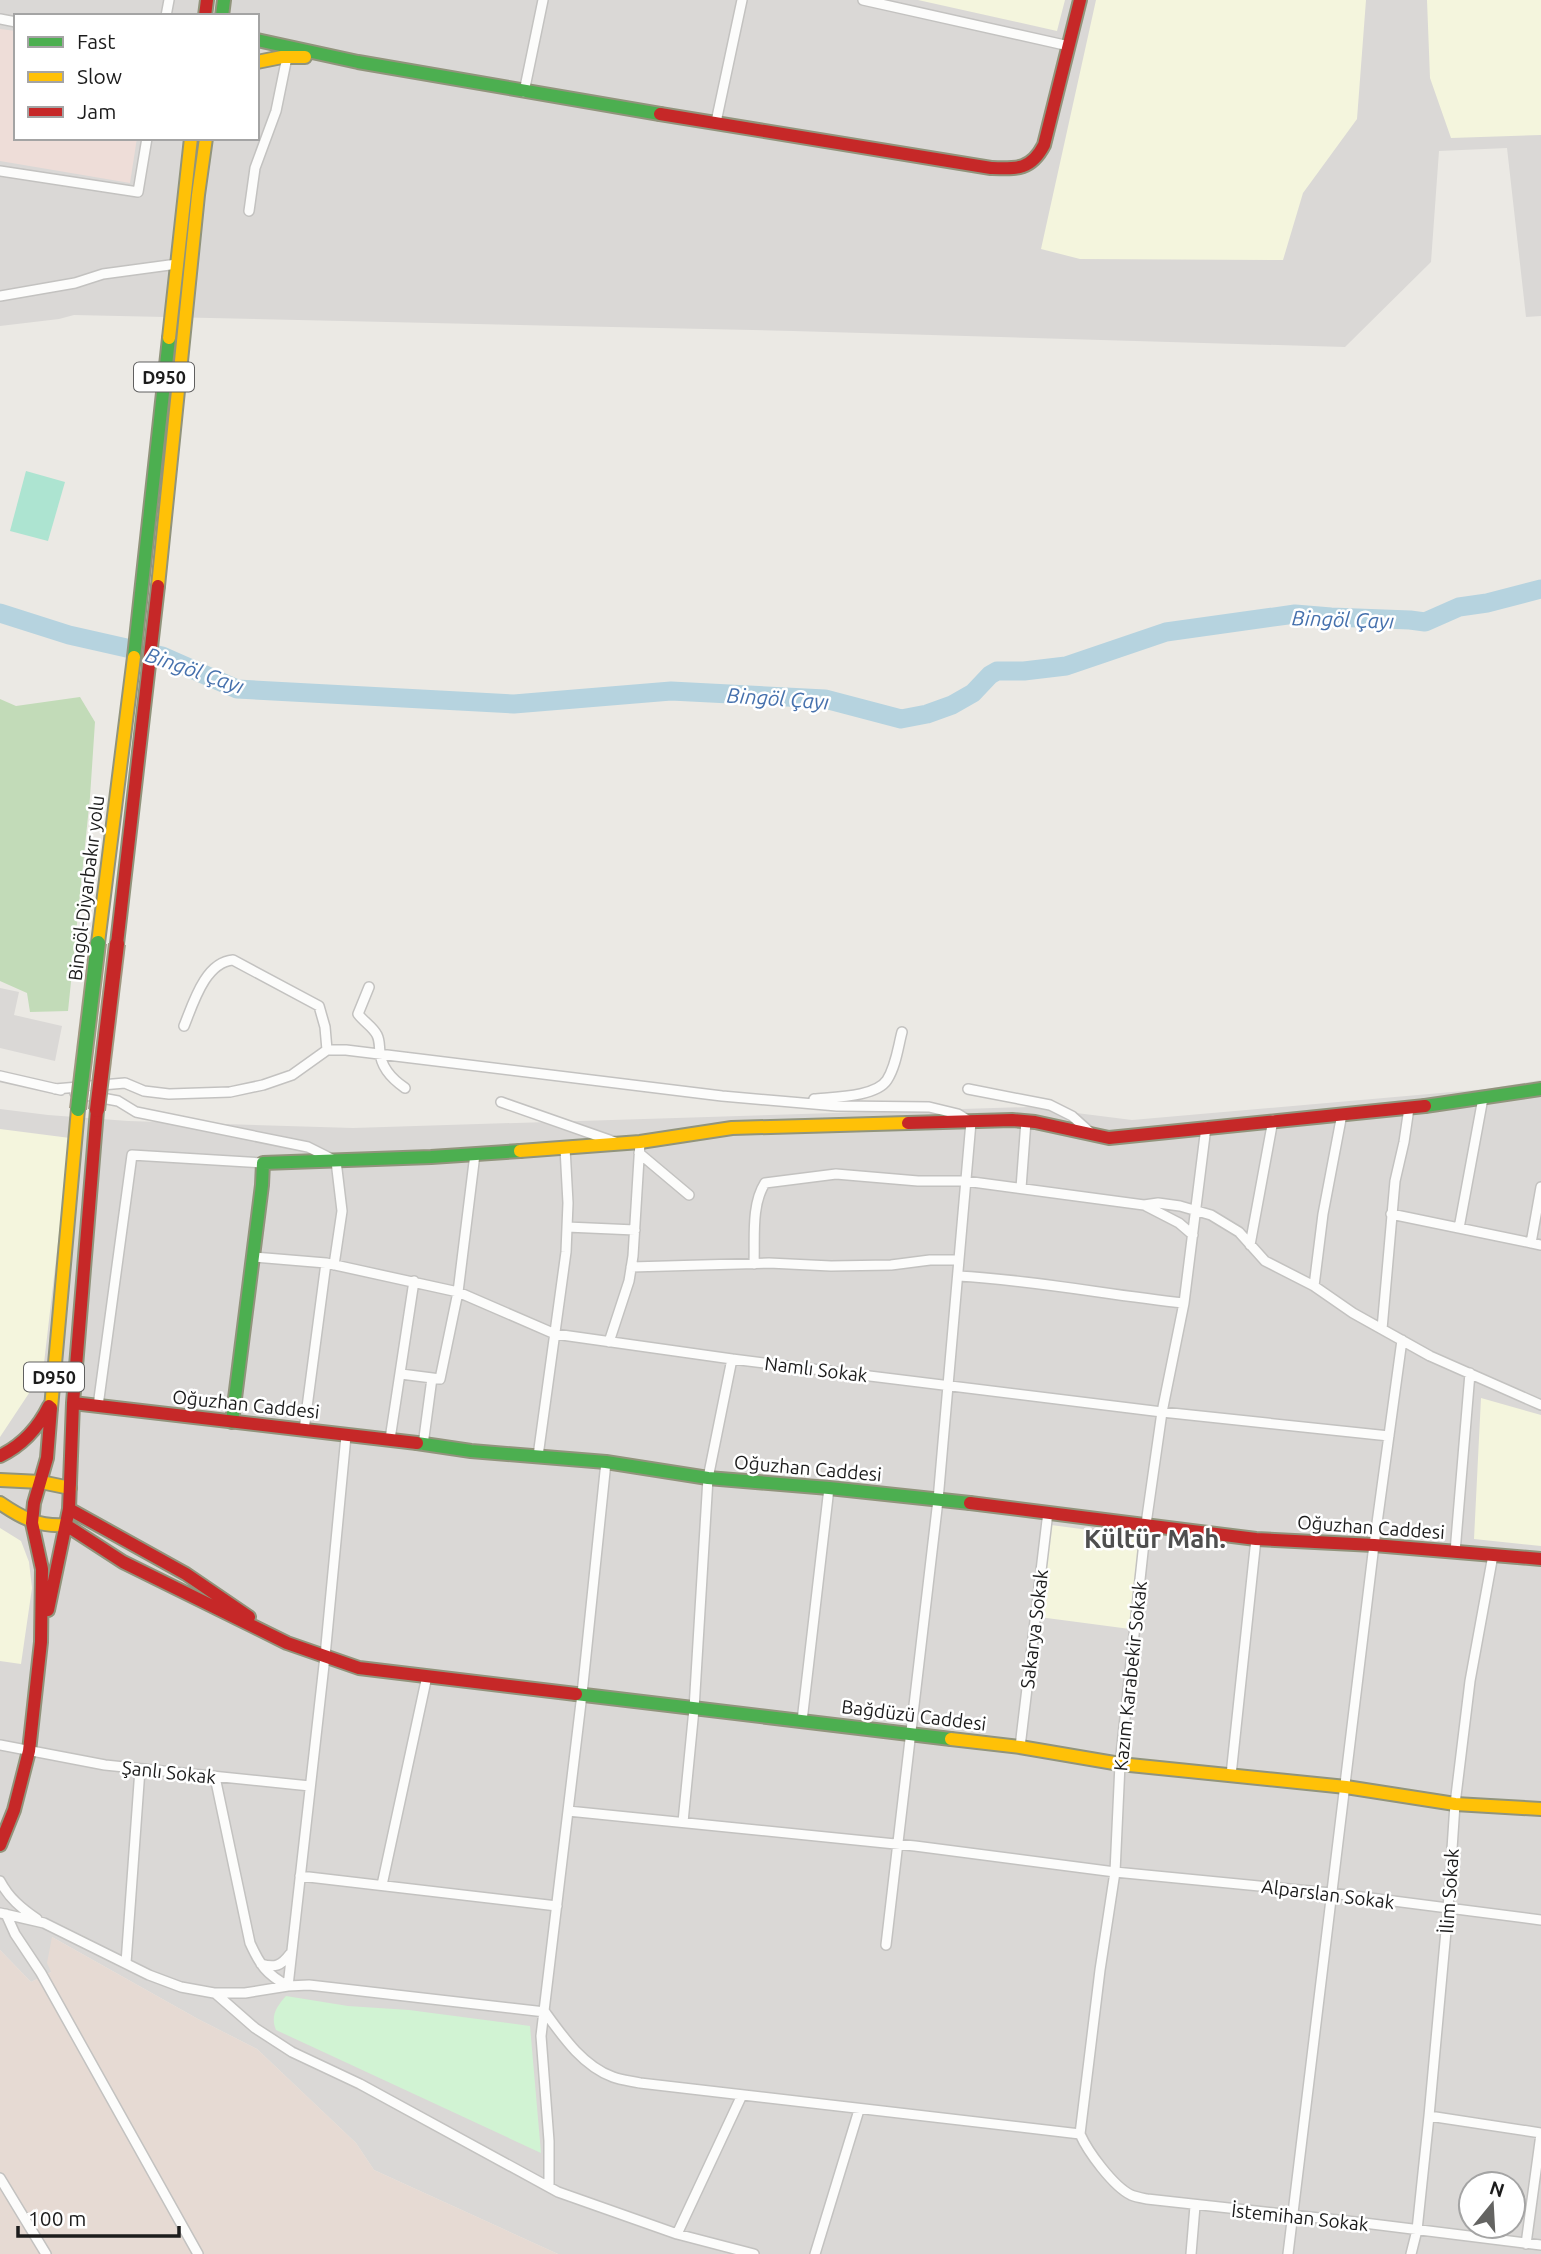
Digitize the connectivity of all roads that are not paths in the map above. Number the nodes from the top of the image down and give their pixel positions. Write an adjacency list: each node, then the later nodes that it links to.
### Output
1 (543, 0): 10 (street)
2 (742, 0): 11 (street)
3 (863, 0): 6 (street)
4 (1080, 0): 6 (street)
5 (259, 40): 9 (street)
6 (1069, 46): 11 (street)
7 (287, 57): 8 (street); 9 (street); 16 (street)
8 (259, 62)
9 (358, 62): 10 (street)
10 (524, 92): 11 (street)
11 (716, 122)
12 (147, 140): 15 (street)
13 (191, 140): 17 (street, Bingöl-Diyarbakır yolu / D950)
14 (206, 140): 78 (street, Bingöl-Diyarbakır yolu / D950, bridge)
15 (0, 171)
16 (249, 211)
17 (177, 264): 18 (street); 77 (street, Bingöl-Diyarbakır yolu / D950, bridge)
18 (0, 296)
19 (369, 986): 23 (street)
20 (184, 1026): 22 (street)
21 (902, 1032): 30 (street)
22 (327, 1049): 23 (street); 26 (street)
23 (380, 1055): 25 (street); 30 (street)
24 (0, 1076): 26 (street)
25 (405, 1087)
26 (55, 1089): 43 (street)
27 (968, 1089): 38 (street)
28 (1541, 1089): 29 (street)
29 (1483, 1098): 32 (street); 53 (street)
30 (792, 1100): 36 (street)
31 (501, 1102): 39 (street)
32 (1409, 1108): 33 (street); 51 (street)
33 (1342, 1114): 35 (street); 65 (street)
34 (1026, 1121): 36 (street); 38 (street); 47 (street)
35 (1273, 1121): 37 (street); 57 (street)
36 (971, 1122): 41 (street); 45 (street)
37 (1206, 1127): 38 (street); 50 (street, Kazım Karabekir Sokak)
38 (1094, 1136)
39 (619, 1144): 40 (street); 41 (street)
40 (565, 1148): 42 (street); 52 (street)
41 (640, 1148): 48 (street); 54 (street)
42 (475, 1154): 43 (street); 66 (street)
43 (336, 1161): 44 (street); 60 (street)
44 (263, 1163): 58 (street); 80 (street)
45 (965, 1181): 47 (street); 59 (street); 61 (street)
46 (1541, 1187): 56 (street)
47 (1021, 1188): 49 (street)
48 (689, 1195)
49 (1144, 1205): 50 (street); 55 (street)
50 (1196, 1209): 55 (street, Kazım Karabekir Sokak); 57 (street)
51 (1391, 1214): 53 (street); 68 (street)
52 (567, 1227): 54 (street); 69 (street)
53 (1459, 1228): 56 (street)
54 (635, 1230): 62 (street)
55 (1193, 1235): 67 (street, Kazım Karabekir Sokak)
56 (1536, 1244)
57 (1250, 1245): 65 (street)
58 (253, 1257): 60 (street, Namlı Sokak); 82 (street)
59 (959, 1260): 61 (street); 63 (street)
60 (330, 1264): 64 (street, Namlı Sokak); 83 (street)
61 (754, 1264): 62 (street)
62 (631, 1268): 71 (street)
63 (958, 1276): 67 (street); 76 (street)
64 (414, 1281): 66 (street, Namlı Sokak); 74 (street)
65 (1314, 1286): 68 (street)
66 (458, 1292): 69 (street, Namlı Sokak); 75 (street)
67 (1184, 1303): 81 (street, Kazım Karabekir Sokak)
68 (1382, 1329): 70 (street)
69 (555, 1334): 71 (street, Namlı Sokak); 89 (street)
70 (1402, 1340): 73 (street); 85 (street)
71 (610, 1342): 72 (street, Namlı Sokak)
72 (732, 1359): 76 (street, Namlı Sokak); 91 (street)
73 (1470, 1373): 79 (street); 105 (street)
74 (401, 1374): 75 (street); 86 (street)
75 (432, 1378): 87 (street)
76 (950, 1385): 81 (street, Namlı Sokak); 96 (street)
77 (52, 1399): 88 (street); 93 (street, Bingöl-Diyarbakır yolu / D950)
78 (73, 1403): 80 (street, Oğuzhan Caddesi); 94 (street, Bingöl-Diyarbakır yolu / D950)
79 (1541, 1405)
80 (98, 1406): 82 (street, Oğuzhan Caddesi)
81 (1162, 1412): 85 (street, Namlı Sokak); 101 (street, Kazım Karabekir Sokak)
82 (232, 1422): 83 (street, Oğuzhan Caddesi)
83 (304, 1430): 84 (street, Oğuzhan Caddesi)
84 (346, 1436): 86 (street, Oğuzhan Caddesi); 110 (street)
85 (1389, 1436): 104 (street)
86 (390, 1439): 87 (street, Oğuzhan Caddesi)
87 (424, 1445): 89 (street, Oğuzhan Caddesi)
88 (0, 1456)
89 (538, 1456): 90 (street, Oğuzhan Caddesi)
90 (606, 1462): 91 (street, Oğuzhan Caddesi); 112 (street)
91 (708, 1478): 95 (street, Oğuzhan Caddesi); 113 (street)
92 (0, 1480): 93 (street)
93 (40, 1482): 94 (street); 100 (street, Bingöl-Diyarbakır yolu / D950)
94 (70, 1488): 98 (street, Bingöl-Diyarbakır yolu / D950)
95 (830, 1488): 96 (street, Oğuzhan Caddesi); 114 (street)
96 (938, 1500): 99 (street, Oğuzhan Caddesi); 115 (street)
97 (0, 1503): 100 (street)
98 (69, 1509): 102 (street, Bingöl-Diyarbakır yolu / D950); 109 (street)
99 (1048, 1512): 101 (street, Oğuzhan Caddesi); 117 (street, Sakarya Sokak)
100 (32, 1523): 102 (street); 108 (street, Bingöl-Diyarbakır yolu / D950)
101 (1146, 1524): 103 (street, Oğuzhan Caddesi); 119 (street, Kazım Karabekir Sokak)
102 (66, 1525): 108 (street, Bingöl-Diyarbakır yolu / D950); 109 (street)
103 (1256, 1539): 104 (street, Oğuzhan Caddesi); 121 (street)
104 (1374, 1545): 105 (street, Oğuzhan Caddesi); 124 (street)
105 (1455, 1552): 106 (street, Oğuzhan Caddesi)
106 (1493, 1555): 107 (street, Oğuzhan Caddesi); 125 (street, İlim Sokak)
107 (1541, 1559)
108 (41, 1642): 118 (street, Bingöl-Diyarbakır yolu / D950)
109 (287, 1643): 110 (street, Bağdüzü Caddesi)
110 (325, 1656): 111 (street, Bağdüzü Caddesi); 123 (street)
111 (427, 1676): 112 (street, Bağdüzü Caddesi); 134 (street)
112 (582, 1694): 113 (street, Bağdüzü Caddesi); 127 (street)
113 (694, 1709): 114 (street, Bağdüzü Caddesi); 128 (street)
114 (802, 1721): 115 (street, Bağdüzü Caddesi)
115 (911, 1734): 117 (street, Bağdüzü Caddesi); 130 (street)
116 (0, 1745): 118 (street, Şanlı Sokak)
117 (1020, 1747): 119 (street, Bağdüzü Caddesi)
118 (29, 1751): 120 (street, Şanlı Sokak); 129 (street, Bingöl-Diyarbakır yolu / D950)
119 (1120, 1765): 121 (street, Bağdüzü Caddesi); 131 (street, Kazım Karabekir Sokak)
120 (139, 1769): 122 (street, Şanlı Sokak); 143 (street)
121 (1231, 1775): 124 (street, Bağdüzü Caddesi)
122 (215, 1776): 123 (street, Şanlı Sokak); 144 (street)
123 (310, 1786): 132 (street)
124 (1346, 1787): 125 (street, Bağdüzü Caddesi); 135 (street)
125 (1455, 1804): 126 (street, Bağdüzü Caddesi); 137 (street, İlim Sokak)
126 (1541, 1809)
127 (568, 1811): 128 (street, Alparslan Sokak); 136 (street)
128 (682, 1822): 130 (street, Alparslan Sokak)
129 (0, 1845)
130 (898, 1845): 131 (street, Alparslan Sokak); 141 (street)
131 (1115, 1872): 135 (street, Alparslan Sokak); 152 (street, Kazım Karabekir Sokak)
132 (300, 1876): 134 (street); 142 (street)
133 (0, 1881): 140 (street)
134 (382, 1885): 136 (street)
135 (1331, 1893): 137 (street, Alparslan Sokak); 156 (street)
136 (557, 1906): 147 (street)
137 (1448, 1909): 139 (street, Alparslan Sokak); 150 (street, İlim Sokak)
138 (3, 1914): 140 (street); 162 (street)
139 (1541, 1920)
140 (44, 1923): 143 (street)
141 (886, 1945)
142 (292, 1953): 144 (street); 145 (street)
143 (125, 1963): 146 (street)
144 (260, 1964): 145 (street)
145 (288, 1986): 146 (street); 147 (street)
146 (214, 1993): 154 (street)
147 (545, 2012): 148 (street); 154 (street)
148 (742, 2095): 149 (street); 158 (street)
149 (859, 2110): 152 (street); 164 (street)
150 (1429, 2116): 151 (street); 157 (street, İlim Sokak)
151 (1541, 2133): 159 (street)
152 (1082, 2138): 155 (street, İstemihan Sokak)
153 (0, 2178): 161 (street)
154 (549, 2188): 158 (street)
155 (1195, 2206): 156 (street, İstemihan Sokak); 165 (street)
156 (1293, 2216): 157 (street, İstemihan Sokak); 166 (street)
157 (1417, 2230): 159 (street, İstemihan Sokak); 167 (street, İlim Sokak)
158 (677, 2234): 163 (street)
159 (1526, 2244): 160 (street, İstemihan Sokak)
160 (1541, 2245)
161 (46, 2254)
162 (198, 2254)
163 (754, 2254)
164 (815, 2254)
165 (1191, 2254)
166 (1288, 2254)
167 (1411, 2254)

